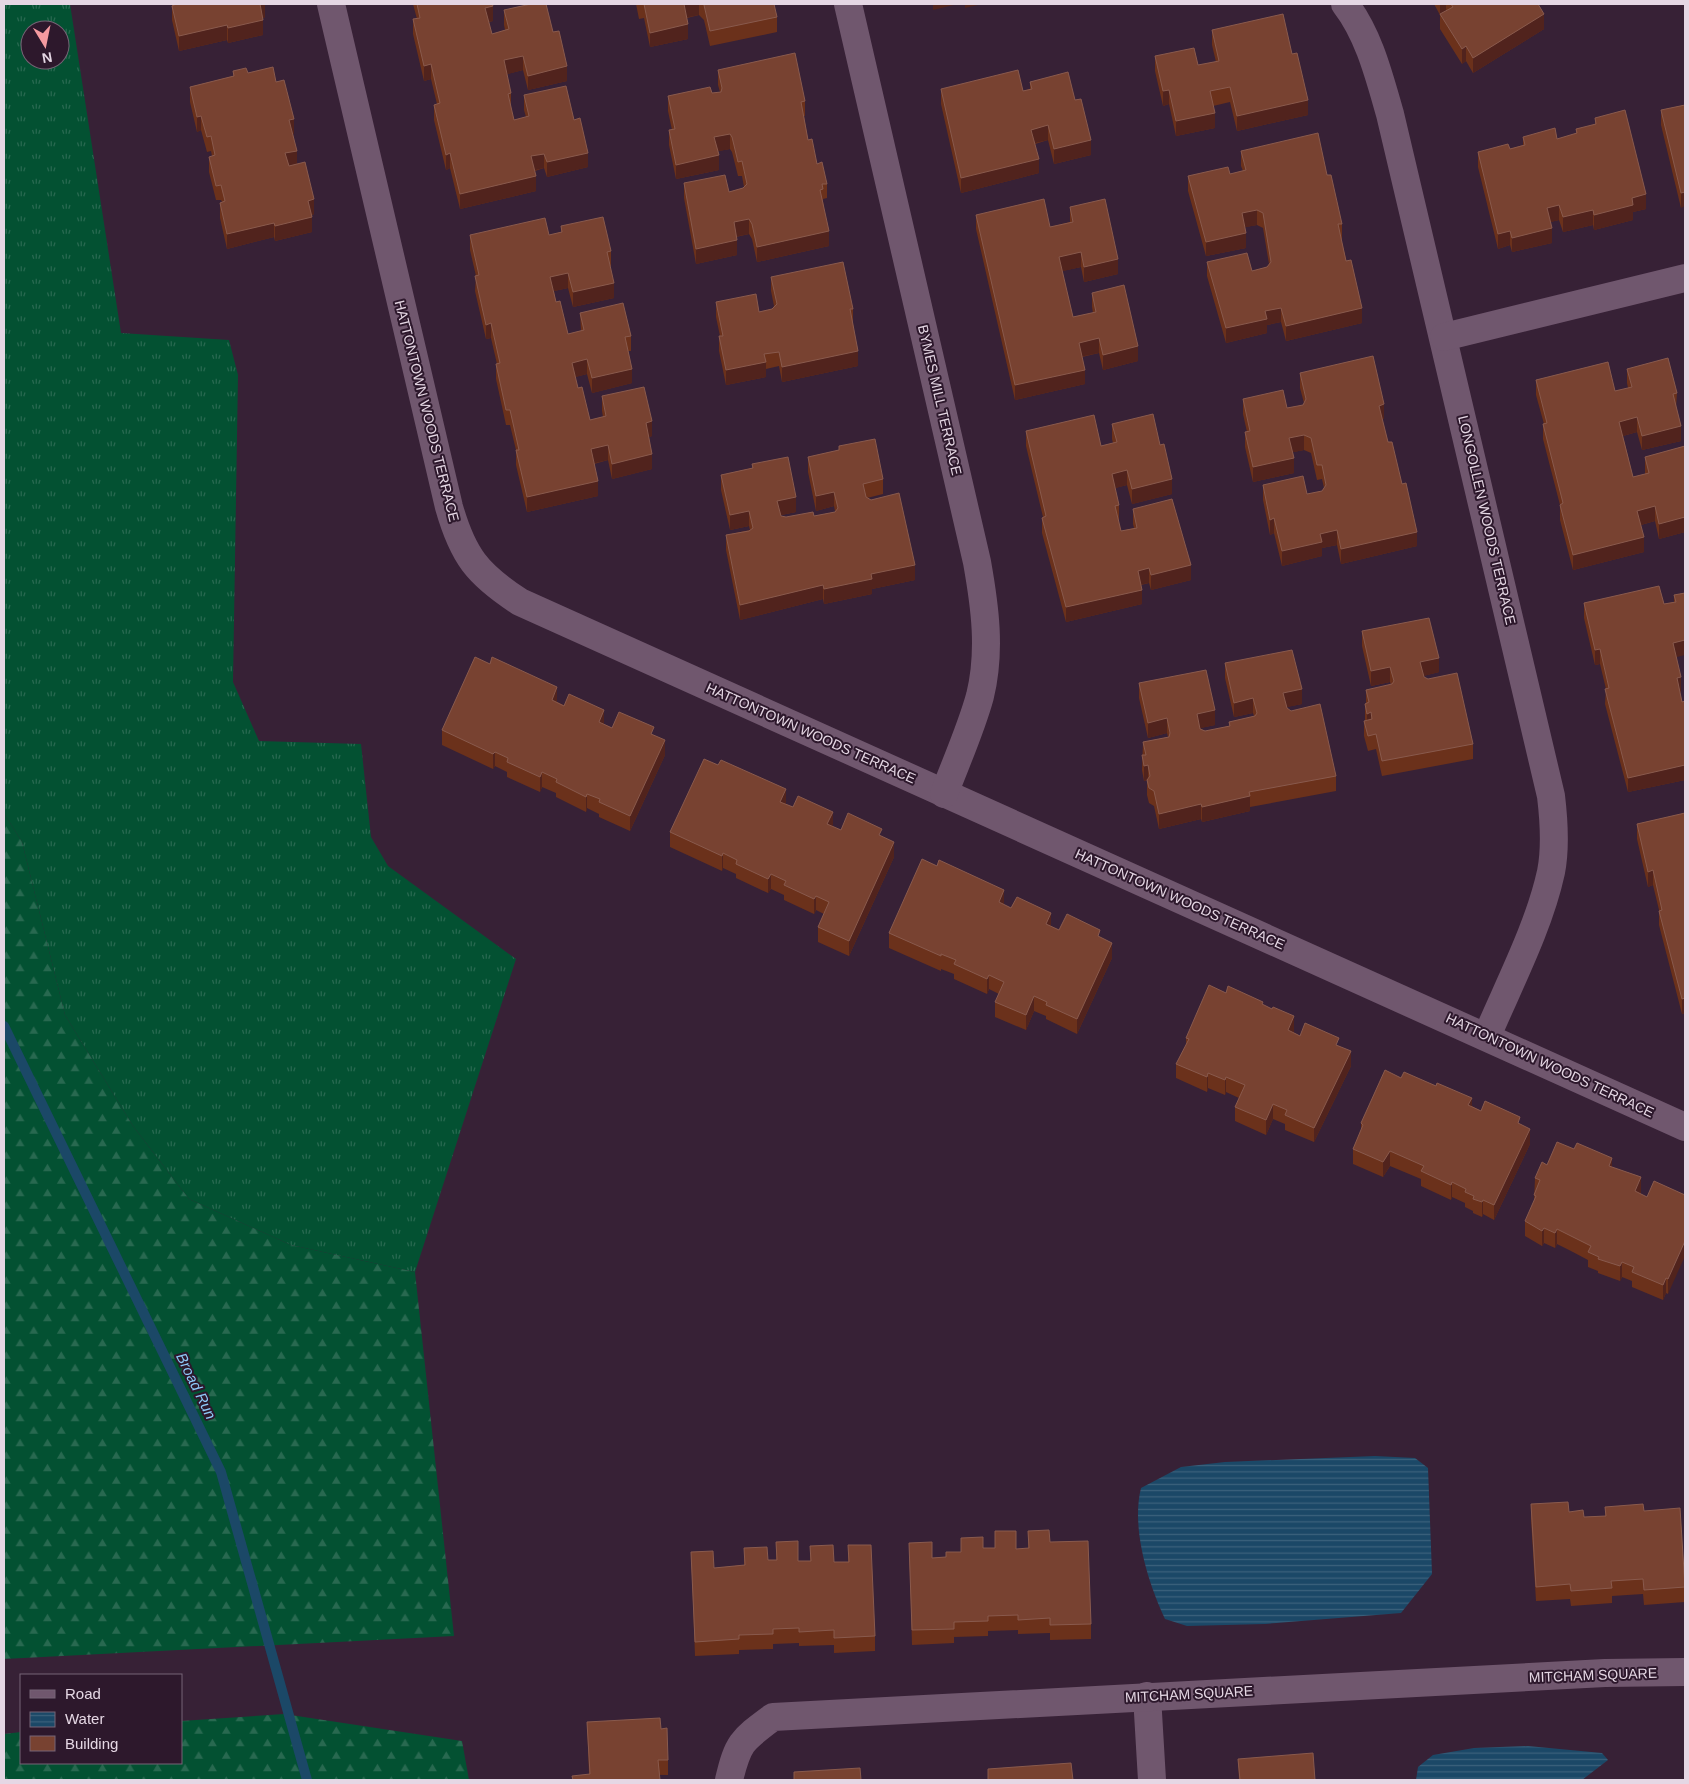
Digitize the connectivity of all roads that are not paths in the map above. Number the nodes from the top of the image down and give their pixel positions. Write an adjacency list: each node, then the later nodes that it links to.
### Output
1 (331, 4): 6 (street, HATTONTOWN WOODS TERRACE)
2 (848, 4): 6 (street, BYMES MILL TERRACE)
3 (1346, 4): 5 (street, LONGOLLEN WOODS TERRACE)
4 (1685, 278): 5 (street)
5 (1444, 338): 7 (street, LONGOLLEN WOODS TERRACE)
6 (944, 794): 7 (street, HATTONTOWN WOODS TERRACE)
7 (1487, 1036): 8 (street, HATTONTOWN WOODS TERRACE)
8 (1685, 1127)
9 (1685, 1672): 10 (street, MITCHAM SQUARE)
10 (1147, 1696): 11 (street, MITCHAM SQUARE); 12 (street)
11 (729, 1780)
12 (1152, 1780)

